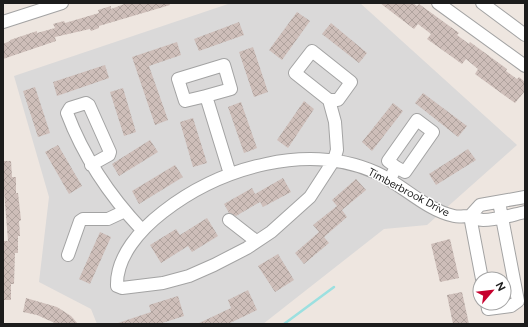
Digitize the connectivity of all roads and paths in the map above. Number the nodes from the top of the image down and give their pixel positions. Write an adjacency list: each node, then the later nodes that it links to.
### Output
1 (62, 3): 5 (street)
2 (438, 3): 4 (street)
3 (482, 3): 6 (street)
4 (453, 7): 7 (street)
5 (3, 22)
6 (525, 35)
7 (525, 66)
8 (206, 96): 13 (street)
9 (329, 100): 9 (street); 10 (street)
10 (334, 160): 13 (street, Timberbrook Drive); 14 (street, Timberbrook Drive); 23 (street)
11 (91, 165): 11 (street); 17 (street)
12 (396, 167): 14 (street)
13 (230, 174): 22 (street, Timberbrook Drive)
14 (390, 179): 19 (street, Timberbrook Drive)
15 (525, 197): 16 (street)
16 (500, 202): 19 (street); 20 (street)
17 (125, 211): 22 (street); 24 (street)
18 (525, 212): 20 (street, Timberbrook Drive)
19 (470, 216): 20 (street, Timberbrook Drive); 25 (street)
20 (502, 217): 26 (street)
21 (229, 220): 23 (street)
22 (142, 230): 23 (street, Timberbrook Drive)
23 (256, 242)
24 (68, 255)
25 (480, 271)
26 (512, 305)

